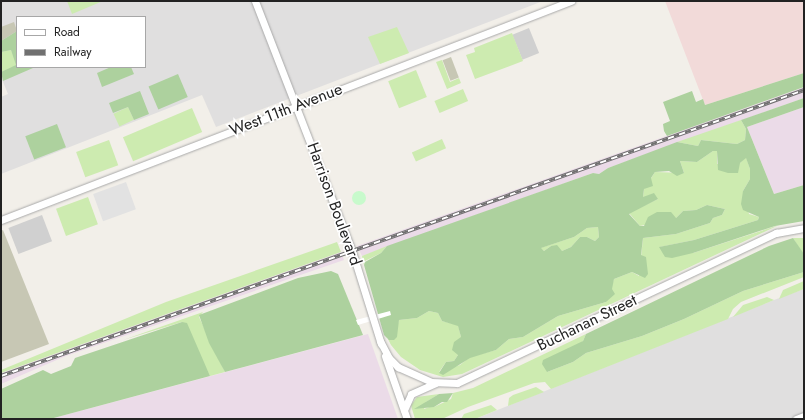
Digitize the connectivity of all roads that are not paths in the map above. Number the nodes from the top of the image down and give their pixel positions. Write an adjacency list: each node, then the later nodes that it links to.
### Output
1 (255, 1): 3 (street, Harrison Boulevard)
2 (571, 1): 3 (street, West 11th Avenue)
3 (297, 106): 4 (street, West 11th Avenue); 6 (street, Harrison Boulevard)
4 (1, 220)
5 (804, 228): 7 (street, Buchanan Street)
6 (380, 341): 7 (street, Buchanan Street); 8 (street, Harrison Boulevard)
7 (437, 383): 8 (street)
8 (404, 411): 10 (street, Harrison Boulevard)
9 (804, 416): 11 (street)
10 (407, 419)
11 (796, 419)

